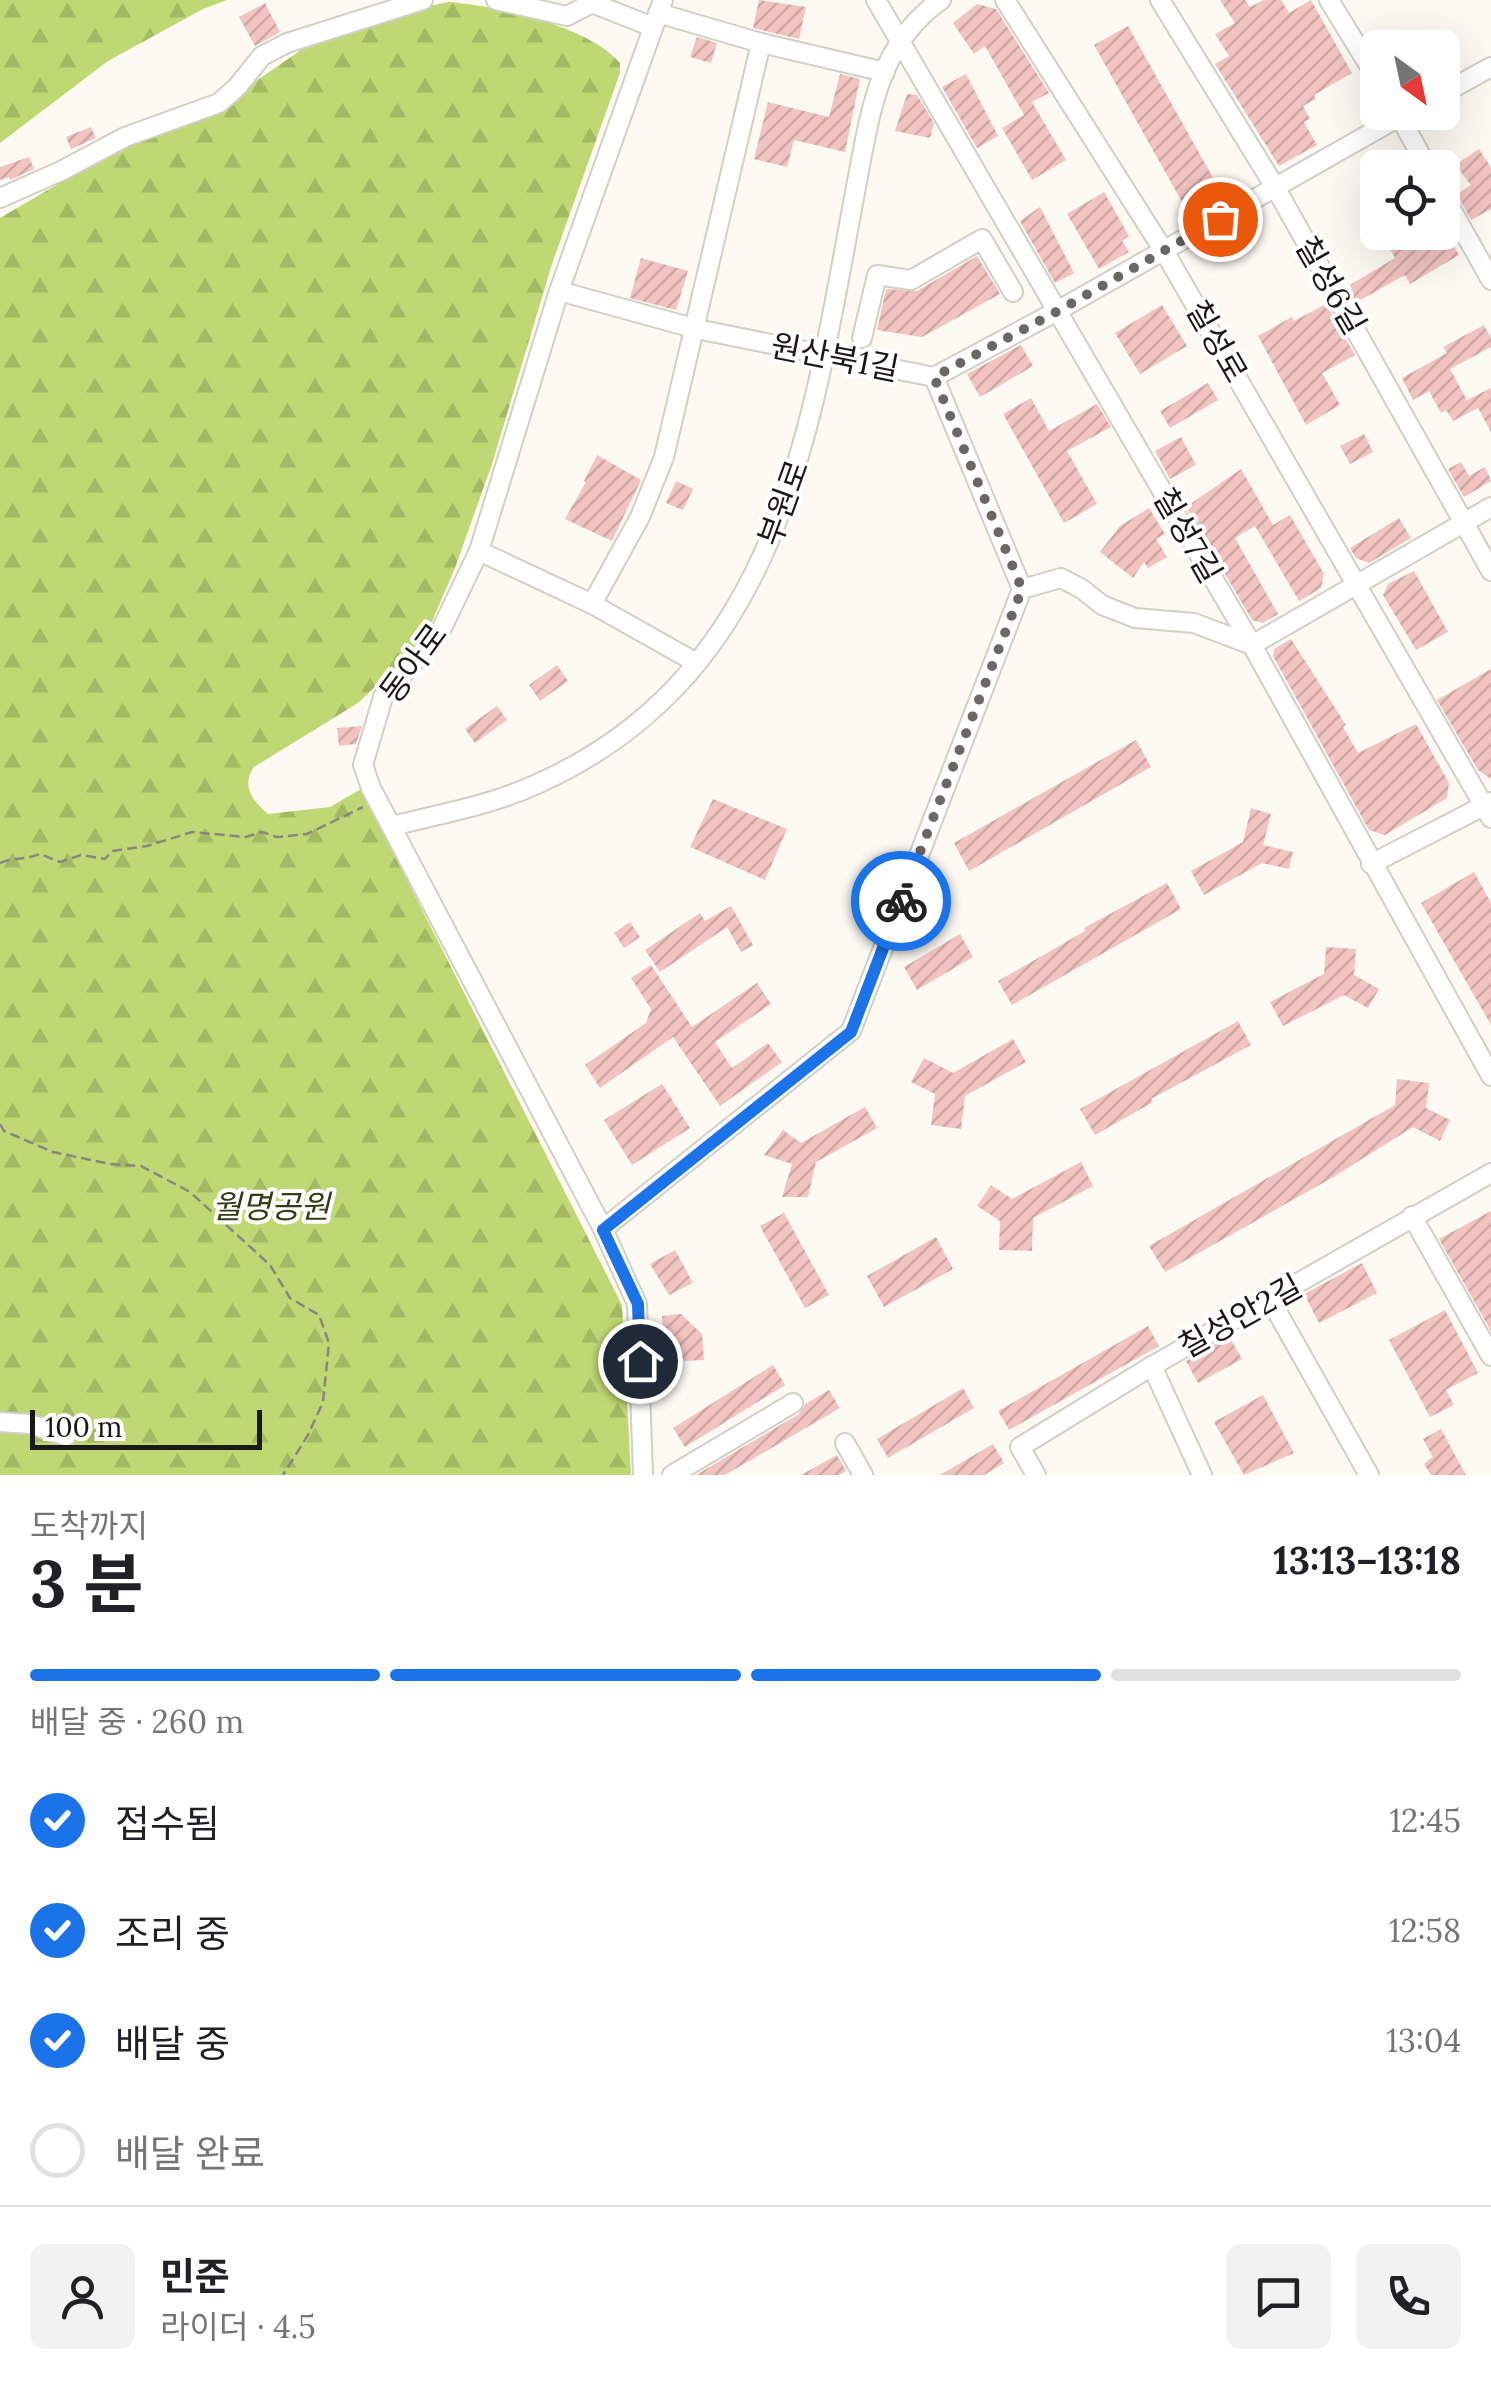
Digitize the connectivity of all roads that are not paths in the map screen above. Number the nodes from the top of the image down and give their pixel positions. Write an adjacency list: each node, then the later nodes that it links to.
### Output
1 (424, 0): 17 (street)
2 (496, 0): 8 (street)
3 (876, 0): 9 (street, 칠성7길)
4 (941, 0): 9 (street, 부원로)
5 (1005, 0): 19 (street, 칠성로)
6 (1160, 0): 16 (street, 칠성6길)
7 (1330, 0): 11 (street)
8 (658, 13): 10 (street); 23 (street, 동아로)
9 (898, 40): 13 (street, 부원로); 25 (street, 칠성7길)
10 (761, 43): 13 (street); 26 (street)
11 (1360, 50)
12 (1491, 67): 14 (street)
13 (885, 72): 20 (street, 부원로)
14 (1460, 84)
15 (1374, 130): 16 (street, 원산북1길)
16 (1275, 187): 19 (street, 원산북1길); 31 (street, 칠성6길)
17 (0, 198)
18 (1460, 225): 22 (street)
19 (1164, 250): 25 (street, 원산북1길); 34 (street, 칠성로)
20 (841, 267): 21 (street); 28 (street, 부원로)
21 (877, 275): 24 (street); 27 (street)
22 (1491, 280)
23 (559, 291): 26 (street, 원산북1길); 32 (street, 동아로)
24 (1014, 292)
25 (1058, 311): 29 (street, 원산북1길); 37 (street, 칠성7길)
26 (696, 329): 28 (street, 원산북1길); 36 (street)
27 (862, 338)
28 (826, 354): 29 (street, 원산북1길); 38 (street, 부원로)
29 (934, 377): 35 (street)
30 (1491, 507): 31 (street)
31 (1465, 522): 33 (street, 칠성6길); 34 (street)
32 (479, 550): 36 (street); 40 (street, 동아로)
33 (1491, 570)
34 (1357, 585): 37 (street); 39 (street, 칠성로)
35 (1022, 589): 37 (street); 45 (street)
36 (592, 604): 38 (street)
37 (1252, 645): 41 (street, 칠성7길)
38 (695, 662): 40 (street, 부원로)
39 (1489, 808): 41 (street)
40 (392, 826): 45 (street, 동아로)
41 (1371, 864): 42 (street, 칠성7길)
42 (1491, 1076)
43 (1491, 1173): 44 (street, 칠성안2길)
44 (1412, 1216): 46 (street, 칠성안2길); 47 (street)
45 (603, 1230): 53 (street, 동아로)
46 (1271, 1301): 48 (street, 칠성안2길); 58 (street)
47 (1491, 1356)
48 (1152, 1366): 56 (street, 칠성안2길); 57 (street)
49 (793, 1403): 54 (street)
50 (0, 1422): 51 (street)
51 (66, 1436)
52 (845, 1442): 55 (street)
53 (642, 1475)
54 (672, 1475)
55 (863, 1475)
56 (1036, 1475)
57 (1202, 1475)
58 (1369, 1475)

